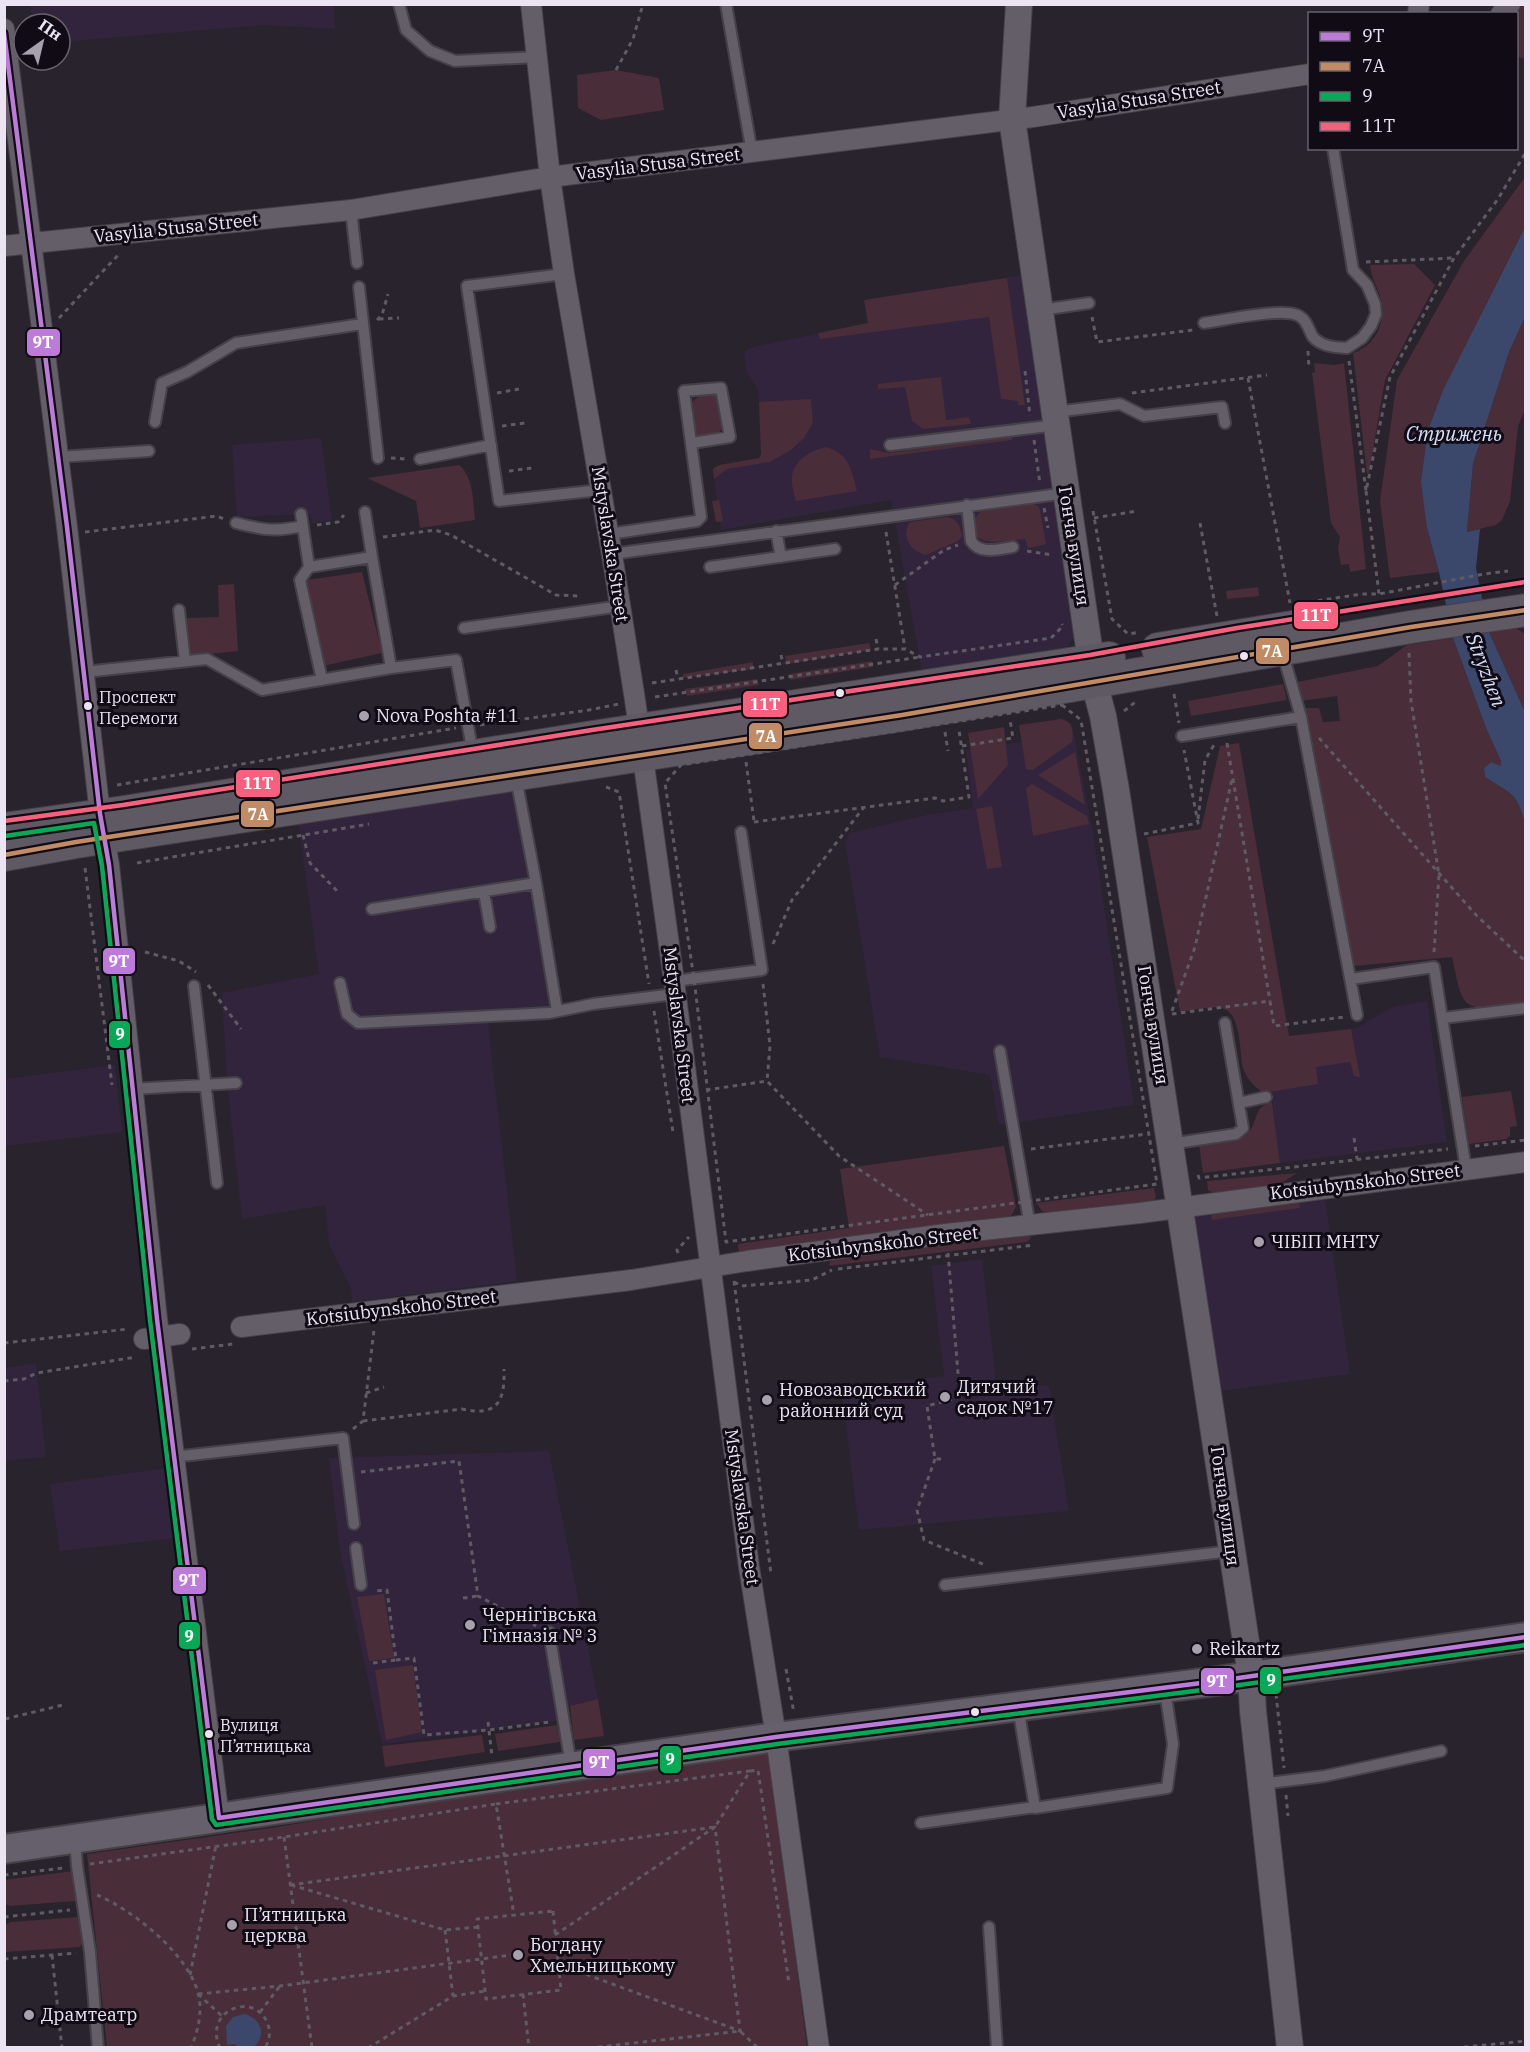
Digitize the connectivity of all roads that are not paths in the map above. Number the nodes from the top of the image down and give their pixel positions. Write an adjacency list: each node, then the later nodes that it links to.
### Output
1 (399, 4): 6 (lane)
2 (531, 4): 6 (street, Mstyslavska Street)
3 (726, 4): 10 (lane)
4 (1019, 4): 8 (street, Гонча вулиця)
5 (4, 29): 13 (street)
6 (537, 57): 11 (street, Mstyslavska Street)
7 (1308, 74): 8 (street, Vasylia Stusa Street)
8 (1012, 119): 10 (street, Vasylia Stusa Street); 19 (street, Гонча вулиця)
9 (1333, 150): 20 (lane)
10 (752, 153): 11 (street, Vasylia Stusa Street)
11 (550, 177): 12 (street, Vasylia Stusa Street); 16 (street, Mstyslavska Street)
12 (351, 210): 13 (street, Vasylia Stusa Street); 15 (lane)
13 (32, 242): 14 (street, Vasylia Stusa Street); 29 (street)
14 (4, 246)
15 (357, 263)
16 (564, 274): 27 (lane); 32 (street, Mstyslavska Street)
17 (358, 287): 21 (lane)
18 (1089, 303): 19 (lane)
19 (1041, 310): 22 (street, Гонча вулиця)
20 (1204, 323)
21 (362, 324): 23 (lane); 30 (lane)
22 (1056, 418): 24 (lane); 26 (lane); 33 (street, Гонча вулиця)
23 (154, 422)
24 (1225, 423)
25 (692, 443): 25 (lane); 40 (lane)
26 (890, 445)
27 (491, 446): 31 (lane); 32 (lane)
28 (149, 451): 29 (lane)
29 (58, 457): 55 (street)
30 (378, 458)
31 (420, 459)
32 (602, 490): 40 (street, Mstyslavska Street)
33 (1054, 494): 34 (lane); 56 (street, Гонча вулиця)
34 (967, 505): 39 (lane); 41 (lane)
35 (365, 512): 43 (lane)
36 (301, 514): 38 (lane)
37 (236, 523): 38 (lane)
38 (303, 526): 45 (lane)
39 (776, 531): 40 (lane); 44 (lane)
40 (610, 544): 48 (street, Mstyslavska Street)
41 (1013, 547)
42 (835, 549): 44 (lane)
43 (372, 557): 45 (lane); 54 (lane)
44 (781, 557): 46 (lane)
45 (309, 567): 57 (lane)
46 (710, 567)
47 (1518, 594): 50 (main road)
48 (621, 606): 51 (lane); 61 (street, Mstyslavska Street)
49 (179, 610): 53 (lane)
50 (1407, 619): 52 (main road); 56 (main road)
51 (464, 628)
52 (1282, 651): 56 (main road); 58 (lane)
53 (185, 661): 55 (lane); 57 (lane)
54 (391, 668): 57 (lane); 60 (lane)
55 (84, 672): 63 (street)
56 (1092, 672): 61 (main road); 86 (street, Гонча вулиця)
57 (322, 680)
58 (1301, 717): 59 (lane); 71 (lane)
59 (1182, 736)
60 (471, 741): 61 (main road); 63 (main road)
61 (640, 743): 62 (main road); 74 (street, Mstyslavska Street)
62 (515, 775): 63 (main road); 67 (lane)
63 (102, 826): 64 (main road); 66 (main road); 83 (street)
64 (4, 829)
65 (741, 832): 74 (lane)
66 (4, 855)
67 (536, 883): 68 (lane); 76 (lane)
68 (484, 892): 69 (lane); 70 (lane)
69 (372, 909)
70 (490, 927)
71 (1351, 979): 77 (lane); 78 (lane)
72 (340, 983): 76 (lane)
73 (194, 986): 82 (lane)
74 (674, 988): 76 (lane); 92 (street, Mstyslavska Street)
75 (1526, 1008): 78 (lane)
76 (556, 1011)
77 (1357, 1015)
78 (1443, 1018): 88 (lane)
79 (1225, 1023): 85 (lane)
80 (1000, 1051): 91 (lane)
81 (236, 1083): 82 (lane)
82 (205, 1084): 83 (lane); 89 (lane)
83 (132, 1089): 95 (street)
84 (1266, 1097): 85 (lane)
85 (1239, 1102): 86 (lane)
86 (1170, 1139): 90 (street, Гонча вулиця)
87 (1526, 1162): 88 (street, Kotsiubynskoho Street)
88 (1466, 1169): 90 (street, Kotsiubynskoho Street)
89 (217, 1183)
90 (1180, 1206): 91 (street, Kotsiubynskoho Street); 99 (street, Гонча вулиця)
91 (1030, 1226): 92 (street, Kotsiubynskoho Street)
92 (710, 1268): 93 (street, Kotsiubynskoho Street); 107 (street, Mstyslavska Street)
93 (241, 1327)
94 (180, 1335): 95 (street)
95 (145, 1340): 96 (street)
96 (173, 1457): 97 (lane); 113 (street)
97 (354, 1524)
98 (356, 1548): 101 (lane)
99 (1231, 1551): 100 (lane); 104 (street, Гонча вулиця)
100 (945, 1584)
101 (361, 1585)
102 (549, 1632): 109 (lane)
103 (1526, 1637): 104 (main road)
104 (1251, 1675): 105 (main road); 110 (street, Гонча вулиця)
105 (1164, 1687): 106 (main road); 111 (lane)
106 (1018, 1707): 107 (main road); 111 (lane)
107 (785, 1728): 109 (main road); 118 (street, Mstyslavska Street)
108 (1441, 1751): 110 (lane)
109 (571, 1767): 113 (main road)
110 (1273, 1783): 120 (street, Гонча вулиця)
111 (1035, 1807): 112 (lane)
112 (921, 1823)
113 (217, 1832): 115 (main road)
114 (4, 1849): 115 (main road)
115 (76, 1852): 117 (lane)
116 (988, 1927): 119 (lane)
117 (98, 2048)
118 (819, 2048)
119 (997, 2048)
120 (1290, 2048)

